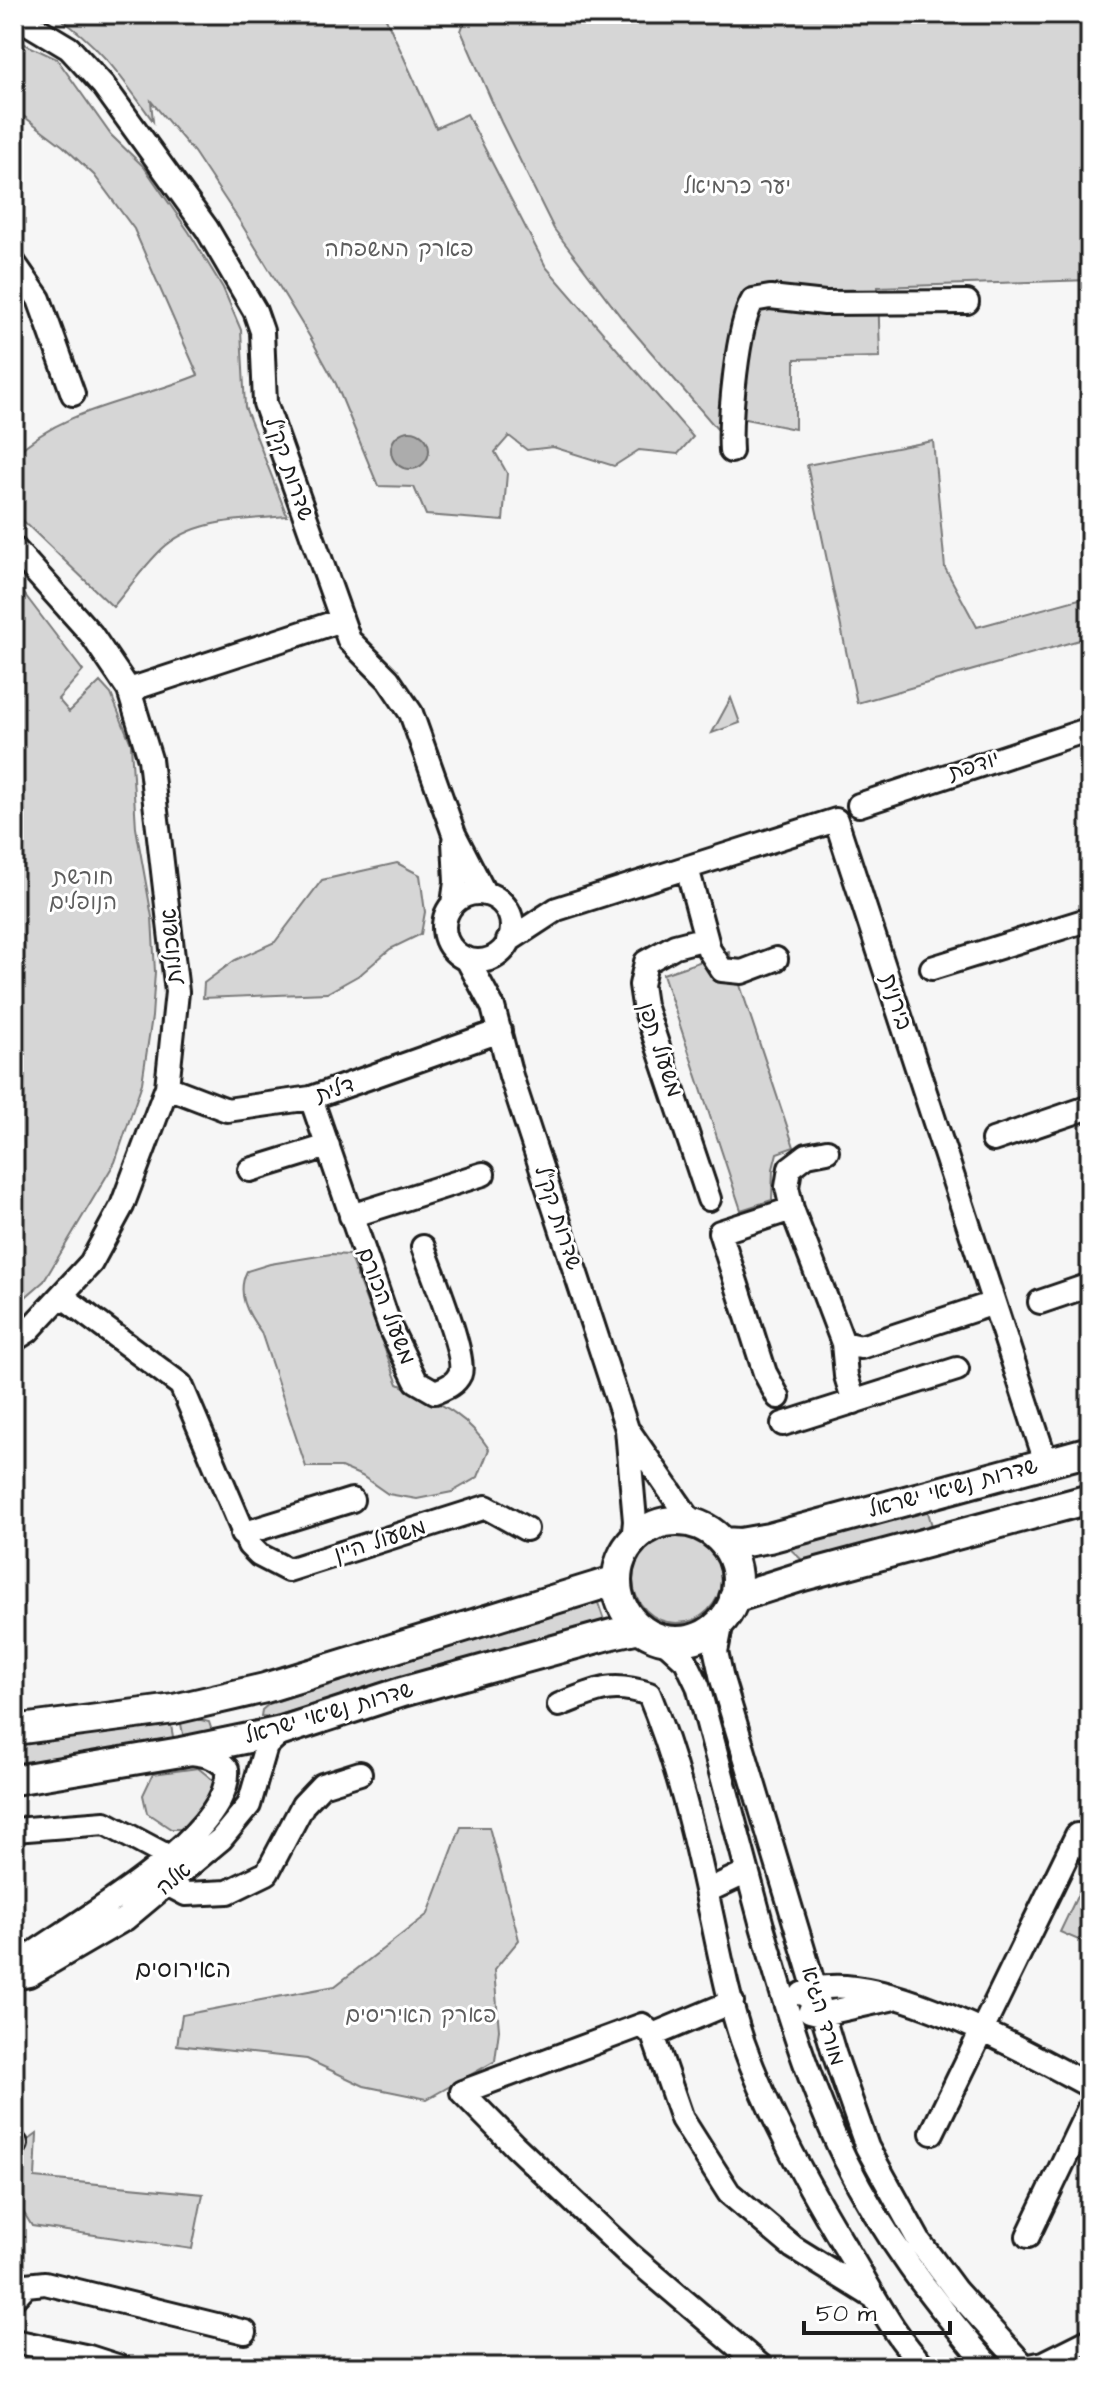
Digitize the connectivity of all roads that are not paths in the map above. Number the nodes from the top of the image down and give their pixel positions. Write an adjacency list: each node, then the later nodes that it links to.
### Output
1 (14, 15): 7 (street, שדרות קק"ל)
2 (14, 263): 4 (street)
3 (967, 302): 5 (street)
4 (73, 394)
5 (731, 451)
6 (14, 548): 8 (street, אשכולות)
7 (342, 620): 8 (street); 11 (street, שדרות קק"ל)
8 (129, 690): 24 (street, אשכולות)
9 (1090, 729): 10 (street, יודפת)
10 (859, 805)
11 (454, 834): 13 (street); 14 (street)
12 (687, 868): 15 (street, בירנית); 17 (street); 39 (street, בירנית)
13 (494, 899): 14 (street); 15 (street, בירנית); 18 (street)
14 (453, 904): 19 (street)
15 (557, 909): 18 (street, בירנית)
16 (1090, 919): 21 (street)
17 (706, 938): 20 (street); 32 (street, משעול תפן)
18 (505, 946): 19 (street); 22 (street)
19 (467, 959): 22 (street)
20 (776, 959)
21 (932, 968)
22 (493, 1007): 23 (street, שדרות קק"ל)
23 (500, 1031): 25 (street, דלית); 46 (street, שדרות קק"ל)
24 (167, 1087): 25 (street, דלית); 37 (street, אשכולות)
25 (311, 1098): 28 (street, משעול הכורם)
26 (1090, 1107): 27 (street)
27 (993, 1140)
28 (328, 1146): 30 (street); 34 (street, משעול הכורם)
29 (827, 1151): 33 (street)
30 (250, 1170)
31 (483, 1174): 34 (street)
32 (709, 1199)
33 (792, 1209): 41 (street); 43 (street)
34 (351, 1216): 35 (street, משעול הכורם)
35 (423, 1247)
36 (1090, 1285): 38 (street)
37 (62, 1296): 40 (street, אשכולות); 53 (street, משעול היין)
38 (1040, 1302)
39 (994, 1303): 41 (street); 48 (street, בירנית)
40 (14, 1340)
41 (843, 1343): 44 (street)
42 (957, 1369): 44 (street)
43 (778, 1397)
44 (854, 1402): 45 (street)
45 (783, 1424)
46 (627, 1429): 51 (street); 54 (street)
47 (1090, 1451): 48 (main road, שדרות נשיאי ישראל)
48 (1046, 1462): 55 (main road, שדרות נשיאי ישראל)
49 (1090, 1499): 57 (main road, שדרות נשיאי ישראל)
50 (352, 1500): 53 (street)
51 (692, 1523): 54 (main road); 55 (main road)
52 (526, 1529): 53 (street, משעול היין)
53 (242, 1534)
54 (633, 1541): 56 (main road)
55 (723, 1542): 57 (main road)
56 (617, 1580): 58 (main road); 60 (main road, שדרות נשיאי ישראל)
57 (728, 1610): 58 (main road); 72 (street, מורד הגיא)
58 (651, 1633): 61 (main road, שדרות נשיאי ישראל); 68 (street, מורד הגיא)
59 (559, 1705): 69 (street)
60 (14, 1730)
61 (282, 1731): 62 (main road, שדרות נשיאי ישראל); 67 (street, אלה)
62 (181, 1752): 64 (main road, שדרות נשיאי ישראל); 67 (street, אלה)
63 (360, 1773): 67 (street)
64 (14, 1780)
65 (14, 1830): 67 (street)
66 (1077, 1835): 77 (street)
67 (173, 1871): 70 (street, אלה); 71 (street, אלה)
68 (747, 1872): 69 (street); 75 (street, מורד הגיא)
69 (707, 1891): 74 (street)
70 (14, 1967)
71 (14, 1978)
72 (814, 1987): 73 (street); 75 (street); 76 (street, מורד הגיא)
73 (895, 1998): 76 (street); 77 (street)
74 (732, 2002): 78 (street); 84 (street)
75 (784, 2003): 76 (street); 92 (street, מורד הגיא)
76 (822, 2014): 88 (street, מורד הגיא)
77 (982, 2029): 79 (street); 81 (street)
78 (653, 2035): 84 (street); 90 (street)
79 (1090, 2086)
80 (1090, 2106): 82 (street)
81 (932, 2133)
82 (1028, 2236)
83 (14, 2298): 85 (street)
84 (876, 2298): 91 (street)
85 (245, 2332)
86 (1090, 2340): 93 (street)
87 (14, 2341): 89 (street)
88 (1004, 2346): 92 (street); 93 (street, מורד הגיא)
89 (120, 2367)
90 (762, 2367)
91 (925, 2367)
92 (992, 2367)
93 (1025, 2367)

